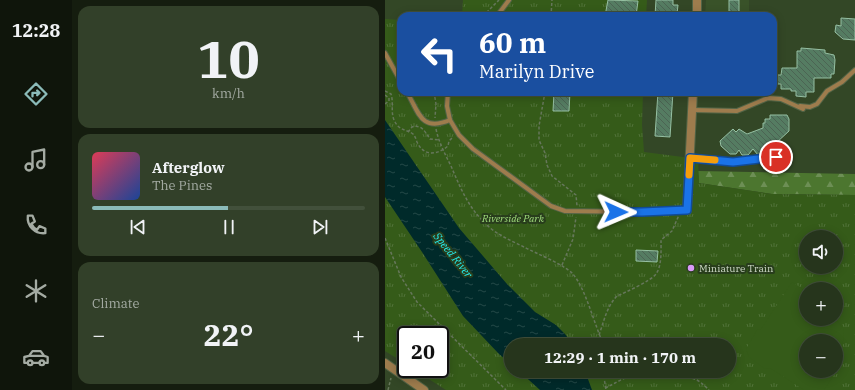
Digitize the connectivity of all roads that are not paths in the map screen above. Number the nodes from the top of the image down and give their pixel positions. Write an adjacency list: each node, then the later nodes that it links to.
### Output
1 (509, 0): 3 (lane)
2 (697, 0): 4 (street)
3 (500, 12)
4 (697, 12)
5 (385, 53): 7 (lane)
6 (855, 70): 11 (lane)
7 (397, 75)
8 (409, 96): 14 (lane)
9 (448, 96): 14 (lane)
10 (693, 96): 13 (street)
11 (794, 106): 12 (lane); 13 (lane)
12 (803, 109)
13 (692, 110): 16 (street)
14 (450, 120): 17 (lane)
15 (776, 157): 16 (lane)
16 (690, 158): 17 (street)
17 (687, 210)
18 (385, 363): 19 (street)
19 (424, 390)

